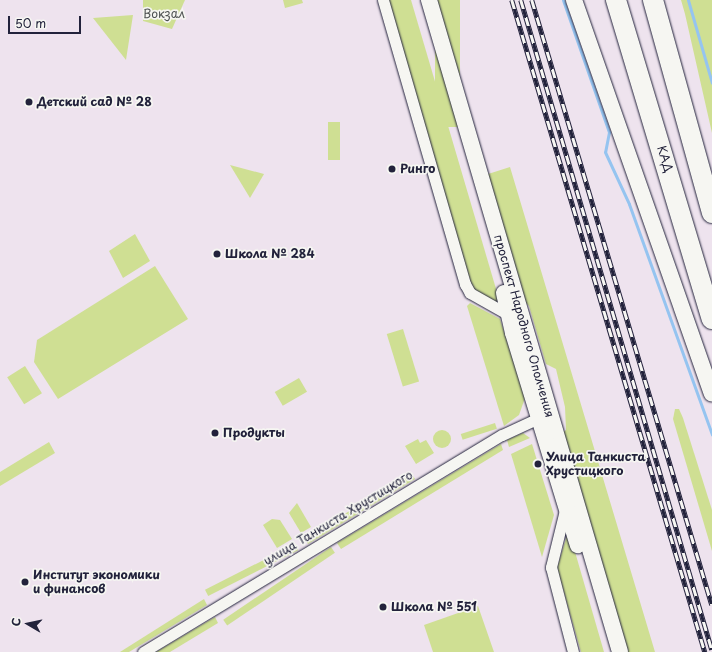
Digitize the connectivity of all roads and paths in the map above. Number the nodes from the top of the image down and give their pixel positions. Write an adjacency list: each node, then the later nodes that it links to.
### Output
1 (383, 0): 10 (street)
2 (419, 0): 10 (main road, проспект Народного Ополчения)
3 (429, 0): 13 (main road, проспект Народного Ополчения)
4 (574, 0): 12 (main road)
5 (616, 0): 11 (highway, КАД)
6 (653, 0): 8 (highway)
7 (664, 0): 8 (highway)
8 (675, 80): 9 (highway)
9 (712, 213)
10 (509, 315): 13 (main road, проспект Народного Ополчения)
11 (712, 319)
12 (712, 394)
13 (544, 416): 14 (main road, проспект Народного Ополчения); 15 (street, улица Танкиста Хрустицкого); 18 (main road, проспект Народного Ополчения)
14 (566, 510): 16 (street); 17 (main road, проспект Народного Ополчения)
15 (143, 652)
16 (573, 652)
17 (610, 652)
18 (620, 652)

